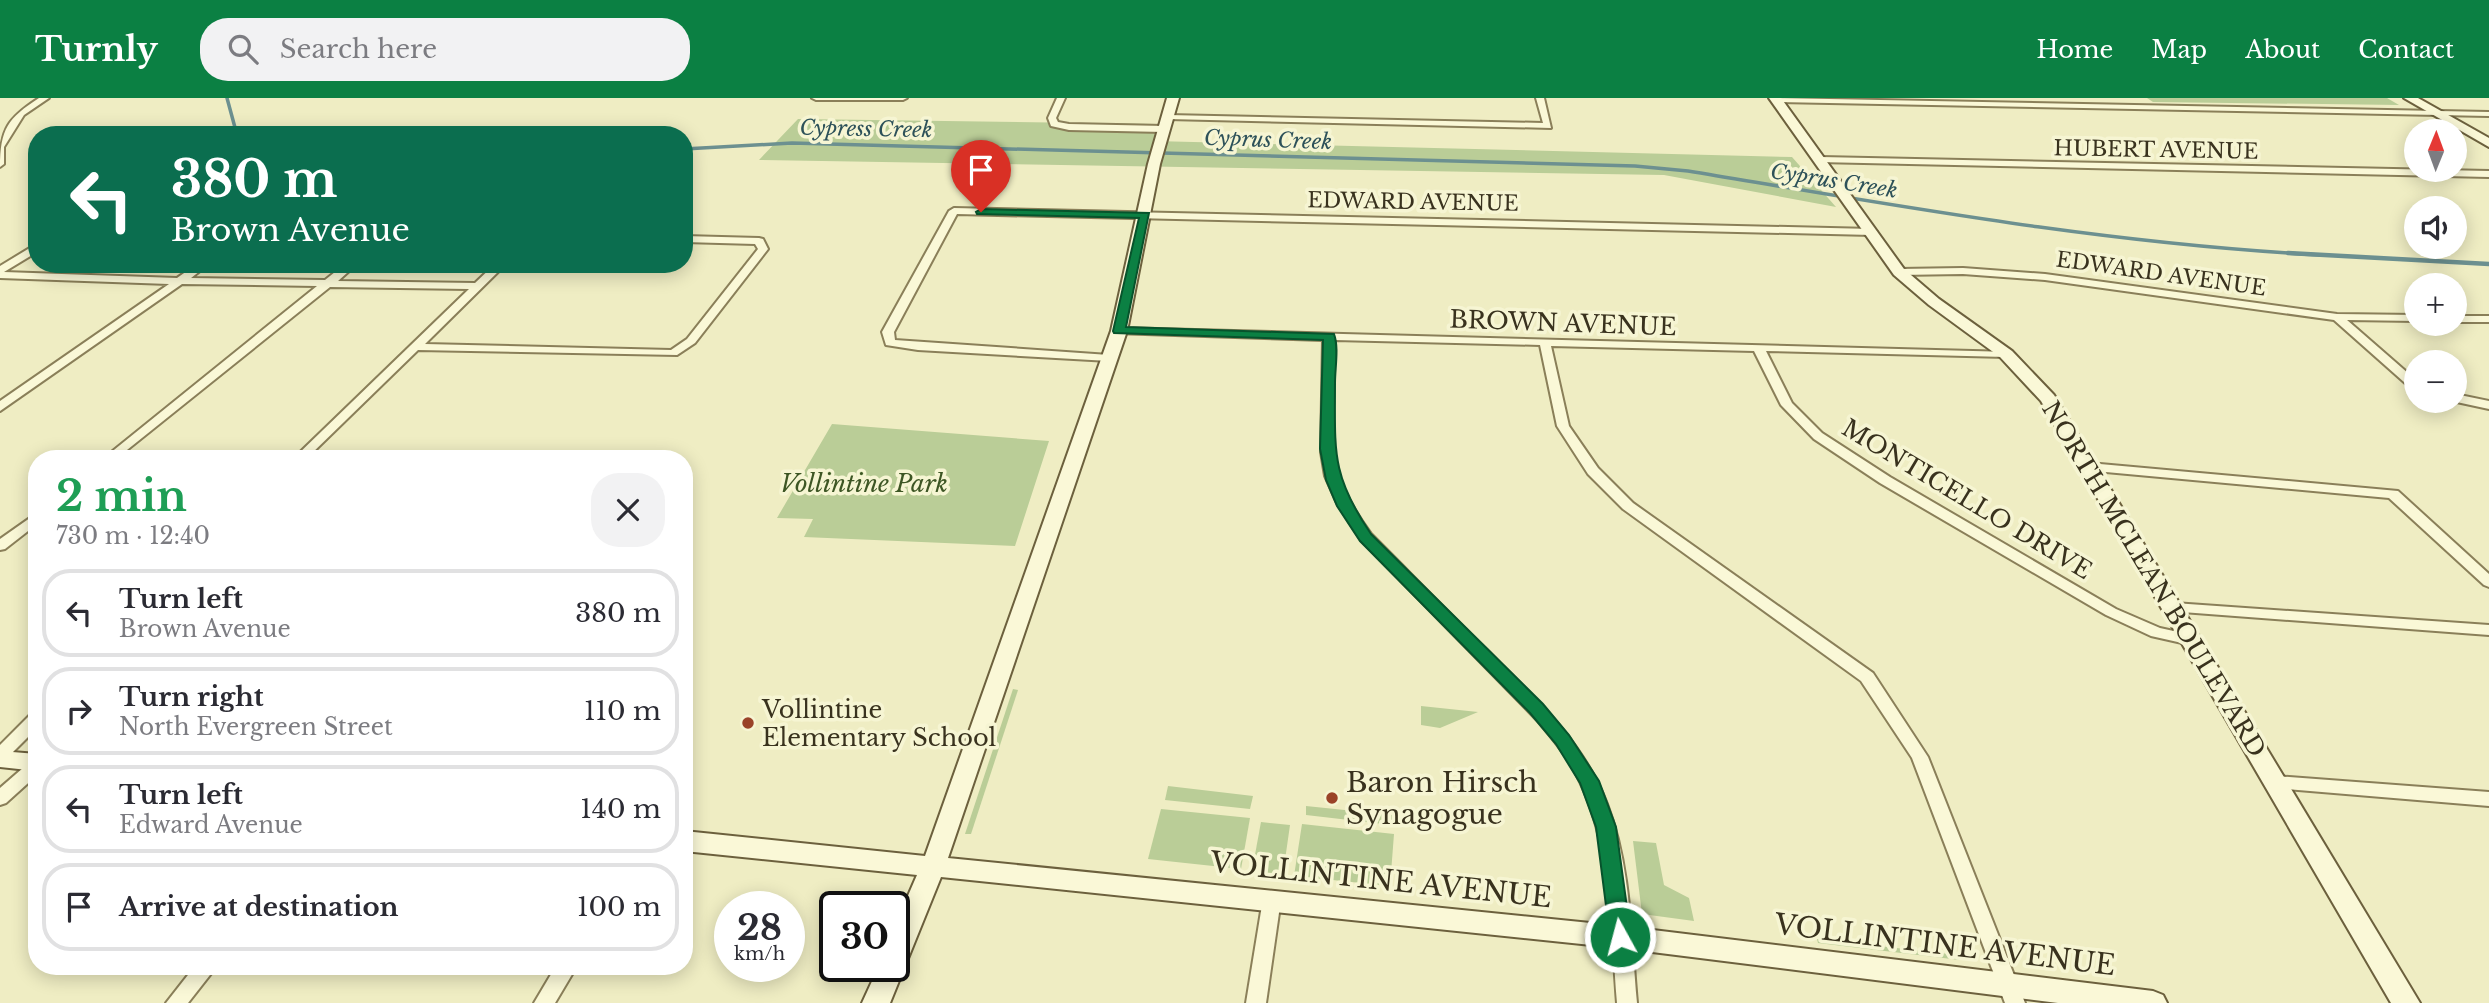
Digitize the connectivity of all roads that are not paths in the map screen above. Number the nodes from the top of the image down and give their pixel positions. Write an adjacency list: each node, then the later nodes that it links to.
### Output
1 (45, 98): 14 (street)
2 (816, 98): 3 (street)
3 (903, 98)
4 (1061, 98): 11 (street)
5 (1173, 98): 11 (street)
6 (1540, 98): 11 (street)
7 (2410, 98): 9 (street)
8 (1776, 99): 9 (street); 13 (street, NORTH MCLEAN BOULEVARD)
9 (2437, 113): 10 (street); 12 (street)
10 (2489, 114)
11 (1165, 129): 16 (street)
12 (2489, 143)
13 (1821, 160): 15 (street, HUBERT AVENUE); 17 (street, NORTH MCLEAN BOULEVARD)
14 (0, 164)
15 (2489, 174)
16 (1145, 215): 17 (street, EDWARD AVENUE); 32 (street); 38 (street, EDWARD AVENUE)
17 (1872, 232): 21 (street, NORTH MCLEAN BOULEVARD)
18 (693, 239): 35 (street)
19 (28, 254): 20 (street)
20 (0, 272): 25 (street)
21 (1899, 272): 28 (street, EDWARD AVENUE); 37 (street, NORTH MCLEAN BOULEVARD)
22 (191, 273): 25 (street)
23 (342, 273): 26 (street)
24 (491, 273): 27 (street)
25 (180, 281): 26 (street); 42 (street)
26 (329, 284): 27 (street); 43 (street)
27 (477, 286): 35 (street)
28 (2337, 317): 29 (street, EDWARD AVENUE); 39 (street)
29 (2404, 318)
30 (2467, 319): 31 (street)
31 (2489, 319)
32 (1119, 331): 33 (street, BROWN AVENUE); 38 (street)
33 (1329, 336): 34 (street, BROWN AVENUE); 63 (street)
34 (1545, 344): 36 (street, BROWN AVENUE); 67 (street)
35 (414, 347): 44 (street)
36 (1759, 349): 37 (street, BROWN AVENUE); 51 (street, MONTICELLO DRIVE)
37 (2006, 355): 45 (street, NORTH MCLEAN BOULEVARD)
38 (1110, 358): 60 (street)
39 (2404, 376)
40 (2467, 400): 41 (street)
41 (2489, 404)
42 (0, 407)
43 (120, 450)
44 (308, 450)
45 (2089, 467): 48 (street); 49 (street, NORTH MCLEAN BOULEVARD)
46 (28, 524): 47 (street)
47 (0, 546)
48 (2489, 582)
49 (2174, 608): 50 (street); 51 (street, NORTH MCLEAN BOULEVARD)
50 (2489, 630)
51 (2191, 640): 56 (street, NORTH MCLEAN BOULEVARD)
52 (28, 727): 53 (street)
53 (0, 757): 54 (street)
54 (28, 762)
55 (28, 773): 57 (street)
56 (2275, 782): 58 (street); 74 (street, NORTH MCLEAN BOULEVARD)
57 (0, 799)
58 (2489, 799)
59 (693, 842): 60 (street, VOLLINTINE AVENUE)
60 (933, 867): 61 (street, VOLLINTINE AVENUE); 62 (street)
61 (1272, 899): 63 (street, VOLLINTINE AVENUE); 71 (street)
62 (910, 922)
63 (1620, 937): 67 (street, VOLLINTINE AVENUE); 72 (street)
64 (199, 975): 68 (street)
65 (561, 975): 69 (street)
66 (885, 982): 70 (street)
67 (2012, 994): 73 (street, VOLLINTINE AVENUE)
68 (176, 1003)
69 (544, 1003)
70 (876, 1003)
71 (1256, 1003)
72 (1627, 1003)
73 (2153, 1003)
74 (2406, 1003)

